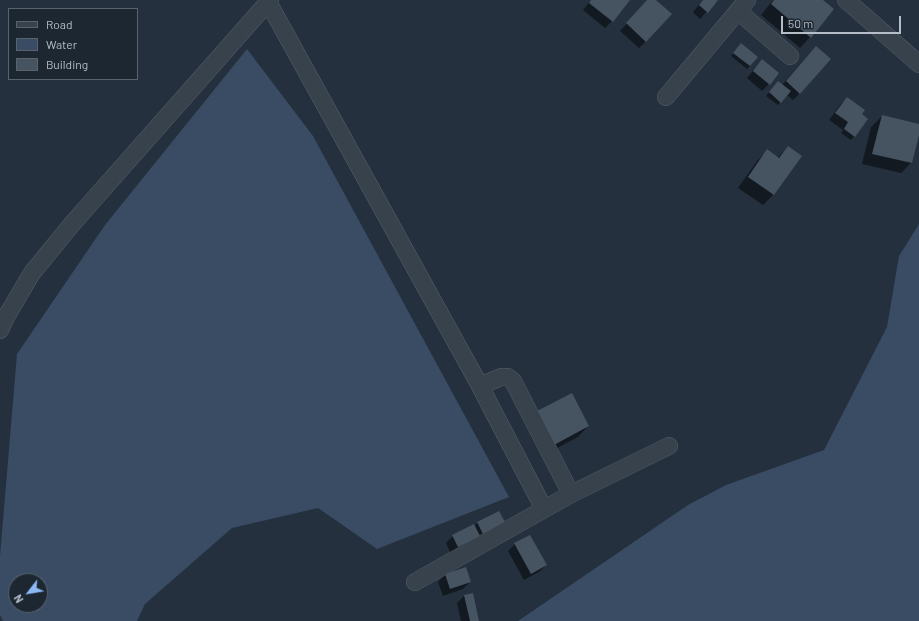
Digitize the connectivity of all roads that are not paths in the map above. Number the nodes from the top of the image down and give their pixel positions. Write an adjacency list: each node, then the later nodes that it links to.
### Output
1 (846, 0): 5 (lane)
2 (269, 1): 7 (lane); 8 (lane)
3 (742, 6): 4 (lane); 6 (lane)
4 (790, 56)
5 (919, 64)
6 (666, 97)
7 (0, 330)
8 (480, 386): 10 (lane); 11 (lane)
9 (669, 446): 10 (lane)
10 (571, 494): 11 (lane)
11 (544, 509): 12 (lane)
12 (415, 582)

